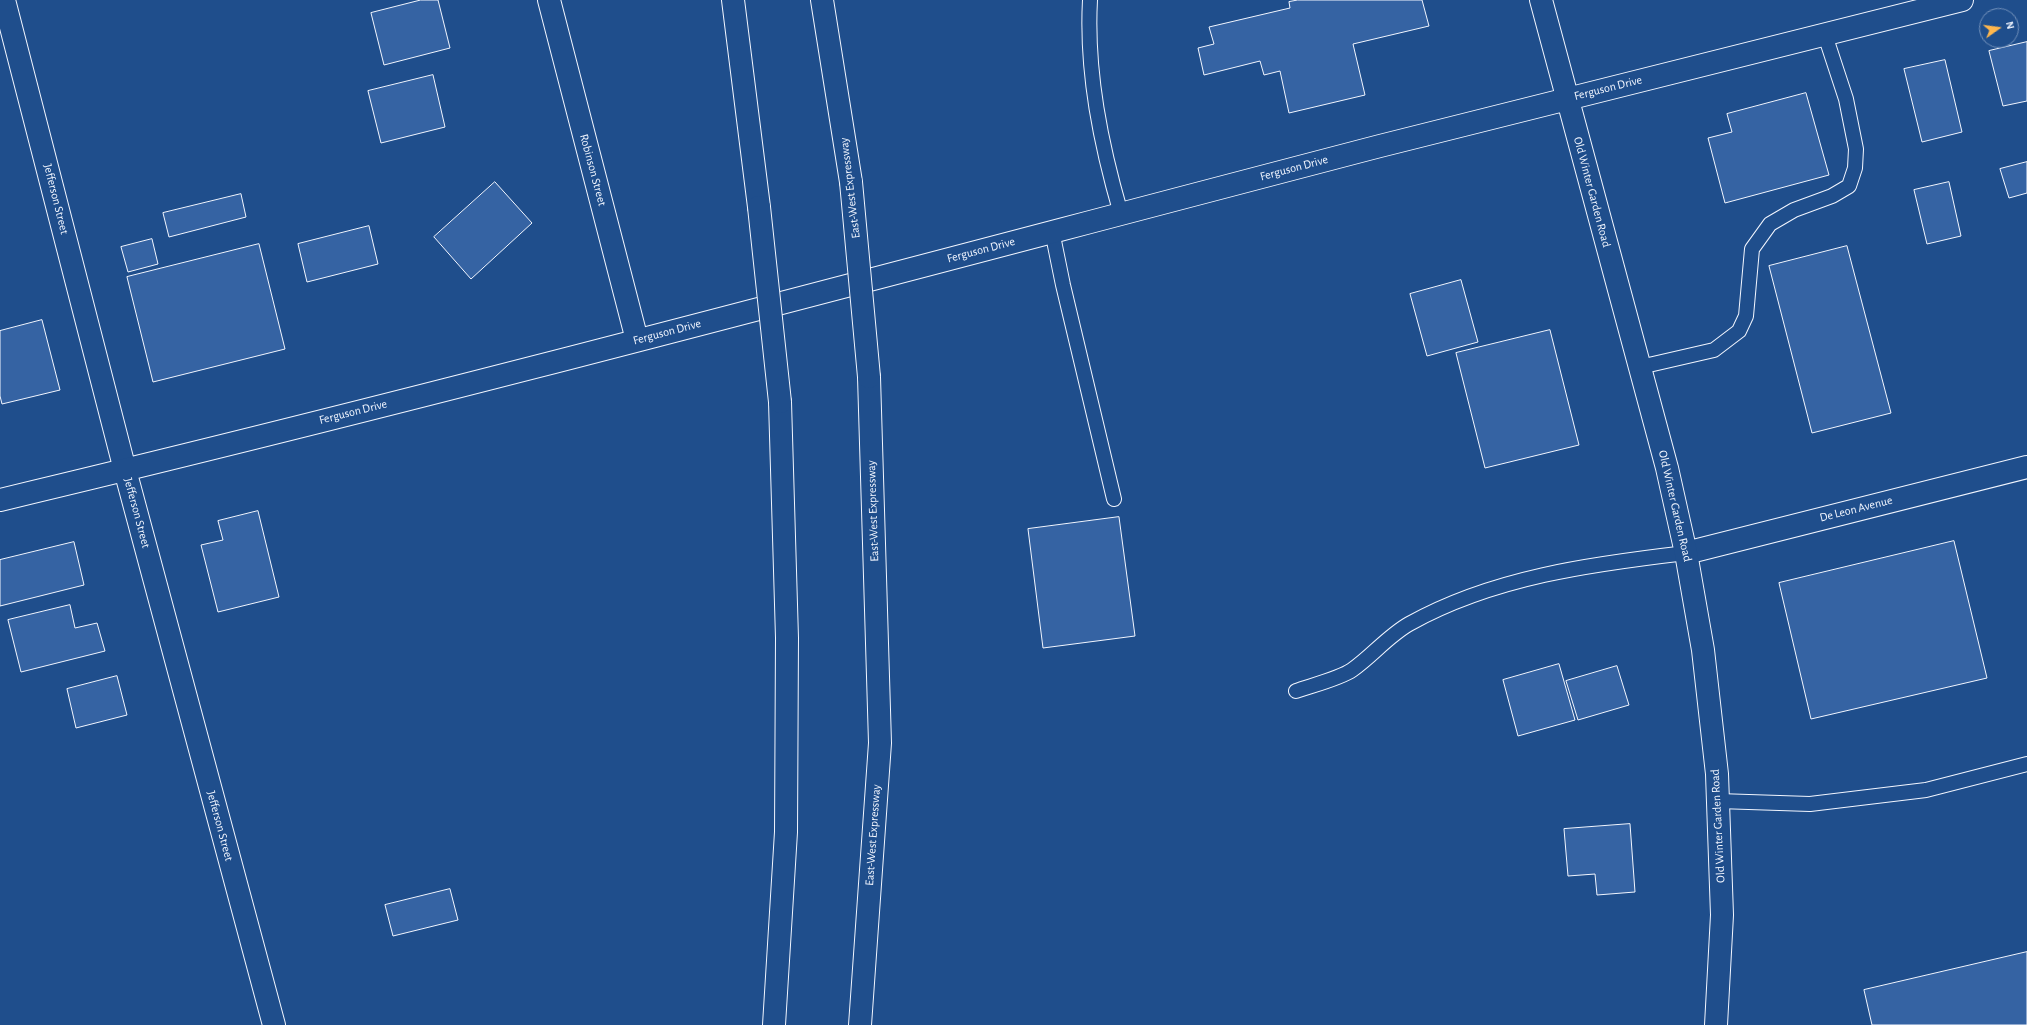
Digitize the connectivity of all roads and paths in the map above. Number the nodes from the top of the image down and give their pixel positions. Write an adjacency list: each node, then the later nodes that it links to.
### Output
1 (4, 0): 16 (main road, Jefferson Street)
2 (549, 0): 13 (main road, Robinson Street)
3 (733, 0): 24 (main road, bridge)
4 (822, 0): 25 (main road, East-West Expressway, bridge)
5 (1090, 0): 11 (lane)
6 (1541, 0): 10 (main road, Old Winter Garden Road)
7 (1962, 0): 8 (main road, Ferguson Drive)
8 (1921, 5): 9 (main road, Ferguson Drive)
9 (1825, 35): 10 (main road, Ferguson Drive); 14 (lane)
10 (1566, 98): 11 (main road, Ferguson Drive); 14 (main road, Old Winter Garden Road)
11 (1121, 214): 12 (main road, Ferguson Drive)
12 (1052, 231): 13 (main road, Ferguson Drive); 18 (lane)
13 (637, 340): 16 (main road, Ferguson Drive)
14 (1640, 366): 19 (main road, Old Winter Garden Road)
15 (2027, 467): 19 (main road, De Leon Avenue)
16 (125, 470): 17 (main road, Ferguson Drive); 23 (main road, Jefferson Street)
17 (0, 500)
18 (1114, 500)
19 (1686, 553): 20 (lane); 22 (main road, Old Winter Garden Road)
20 (1296, 691)
21 (2027, 764): 22 (lane)
22 (1718, 801): 26 (main road, Old Winter Garden Road)
23 (274, 1025)
24 (774, 1025)
25 (860, 1025)
26 (1716, 1025)

